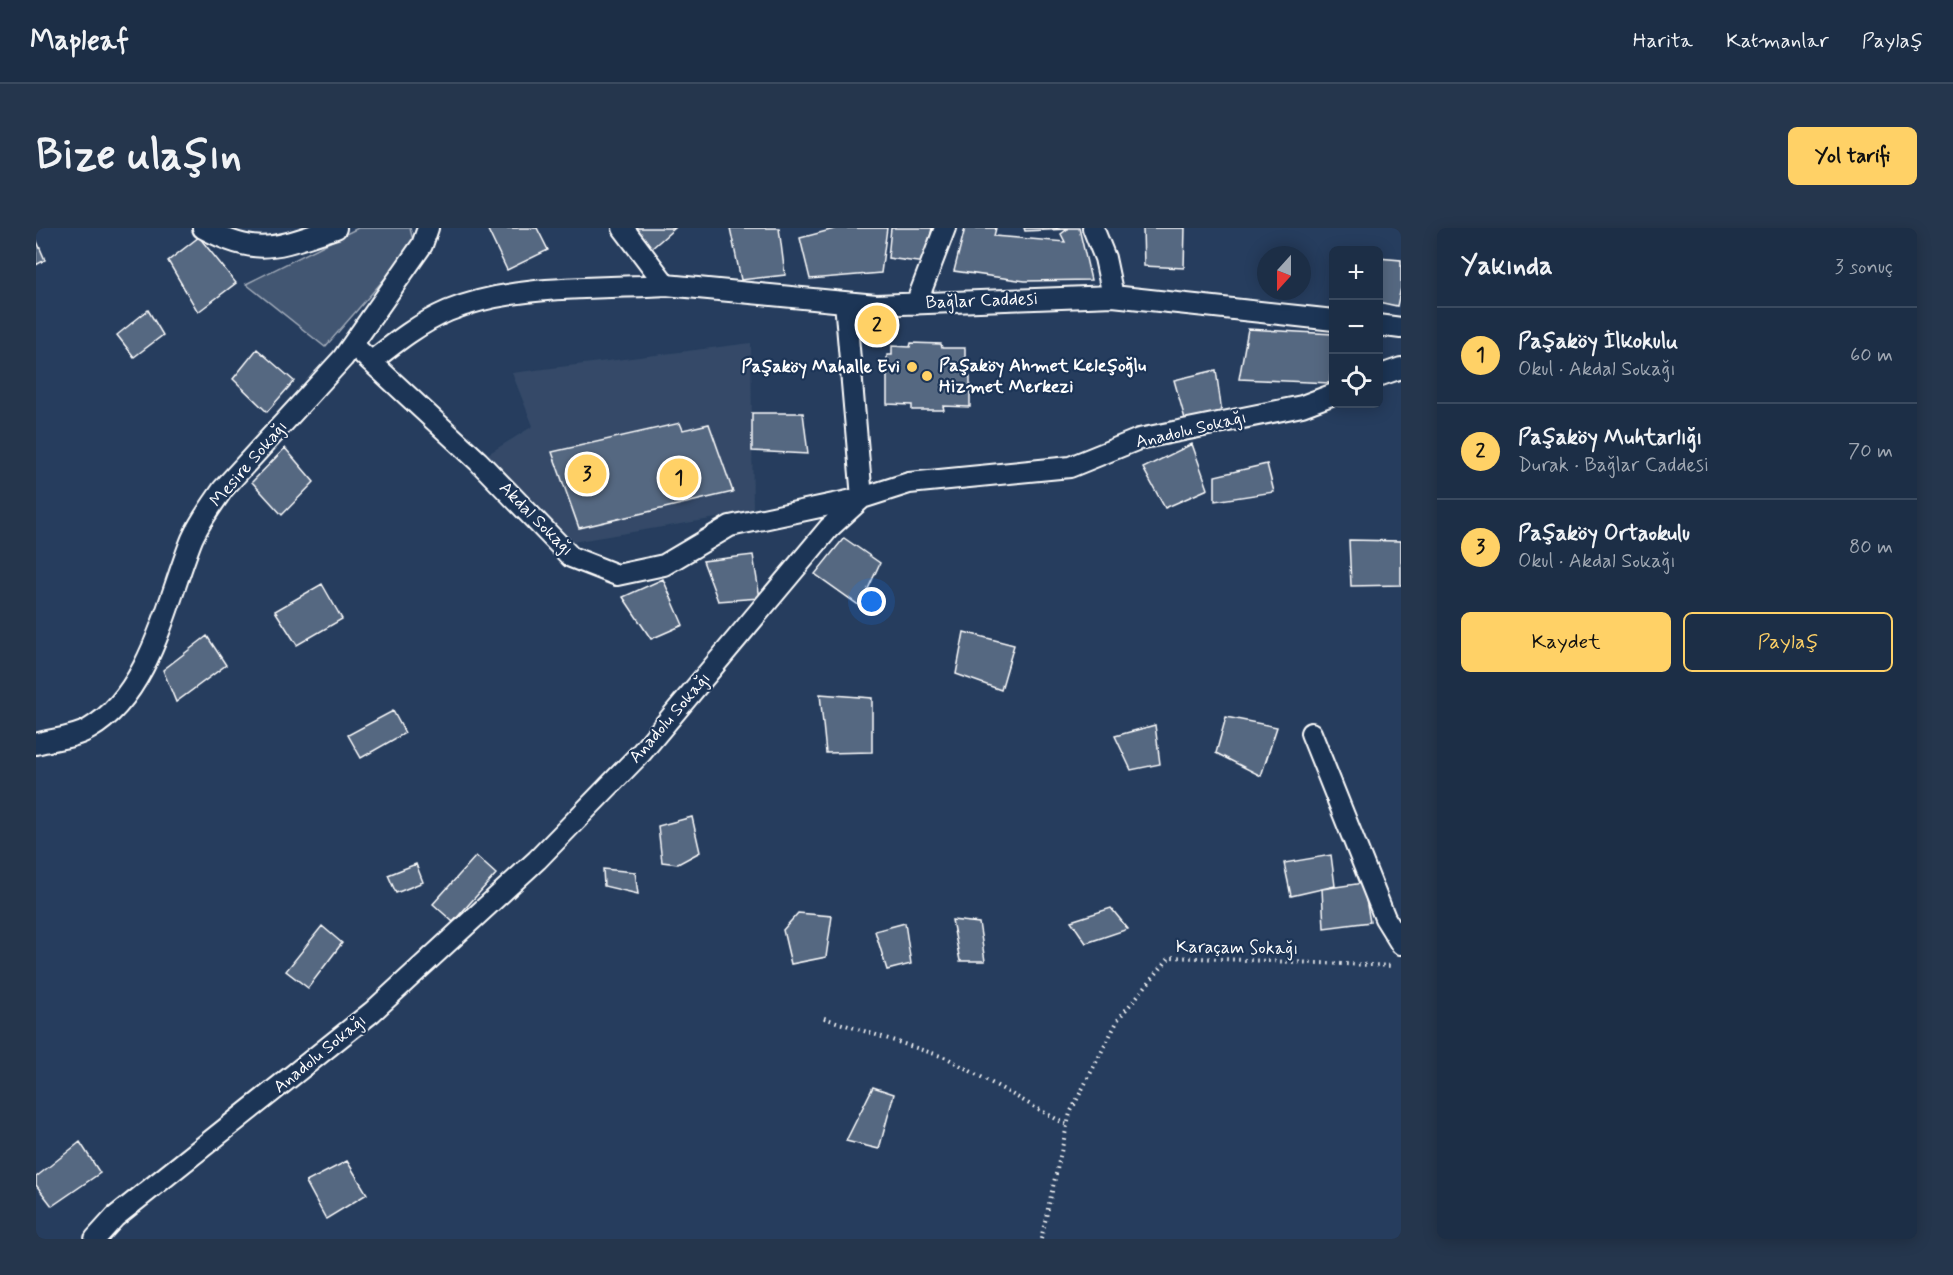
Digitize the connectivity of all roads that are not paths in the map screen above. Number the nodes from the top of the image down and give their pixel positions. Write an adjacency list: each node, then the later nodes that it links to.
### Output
1 (203, 228): 2 (street)
2 (336, 228)
3 (428, 228): 14 (street, Mesire Sokağı)
4 (623, 228): 7 (street)
5 (945, 228): 10 (street)
6 (1094, 228): 8 (street)
7 (666, 285): 9 (street, Bağlar Caddesi); 15 (street, Bağlar Caddesi)
8 (1113, 296): 10 (street, Bağlar Caddesi); 11 (street, Bağlar Caddesi)
9 (845, 302): 10 (street, Bağlar Caddesi); 19 (street)
10 (916, 304)
11 (1329, 319)
12 (1383, 326): 13 (street)
13 (1401, 328)
14 (353, 345): 15 (street, Akdal Sokağı); 21 (street, Mesire Sokağı)
15 (372, 361): 19 (street, Akdal Sokağı)
16 (1401, 368): 17 (street)
17 (1383, 374)
18 (1329, 396): 19 (street, Anadolu Sokağı)
19 (862, 498): 23 (street, Anadolu Sokağı)
20 (1311, 733): 22 (street)
21 (37, 743)
22 (1401, 944)
23 (95, 1239)

